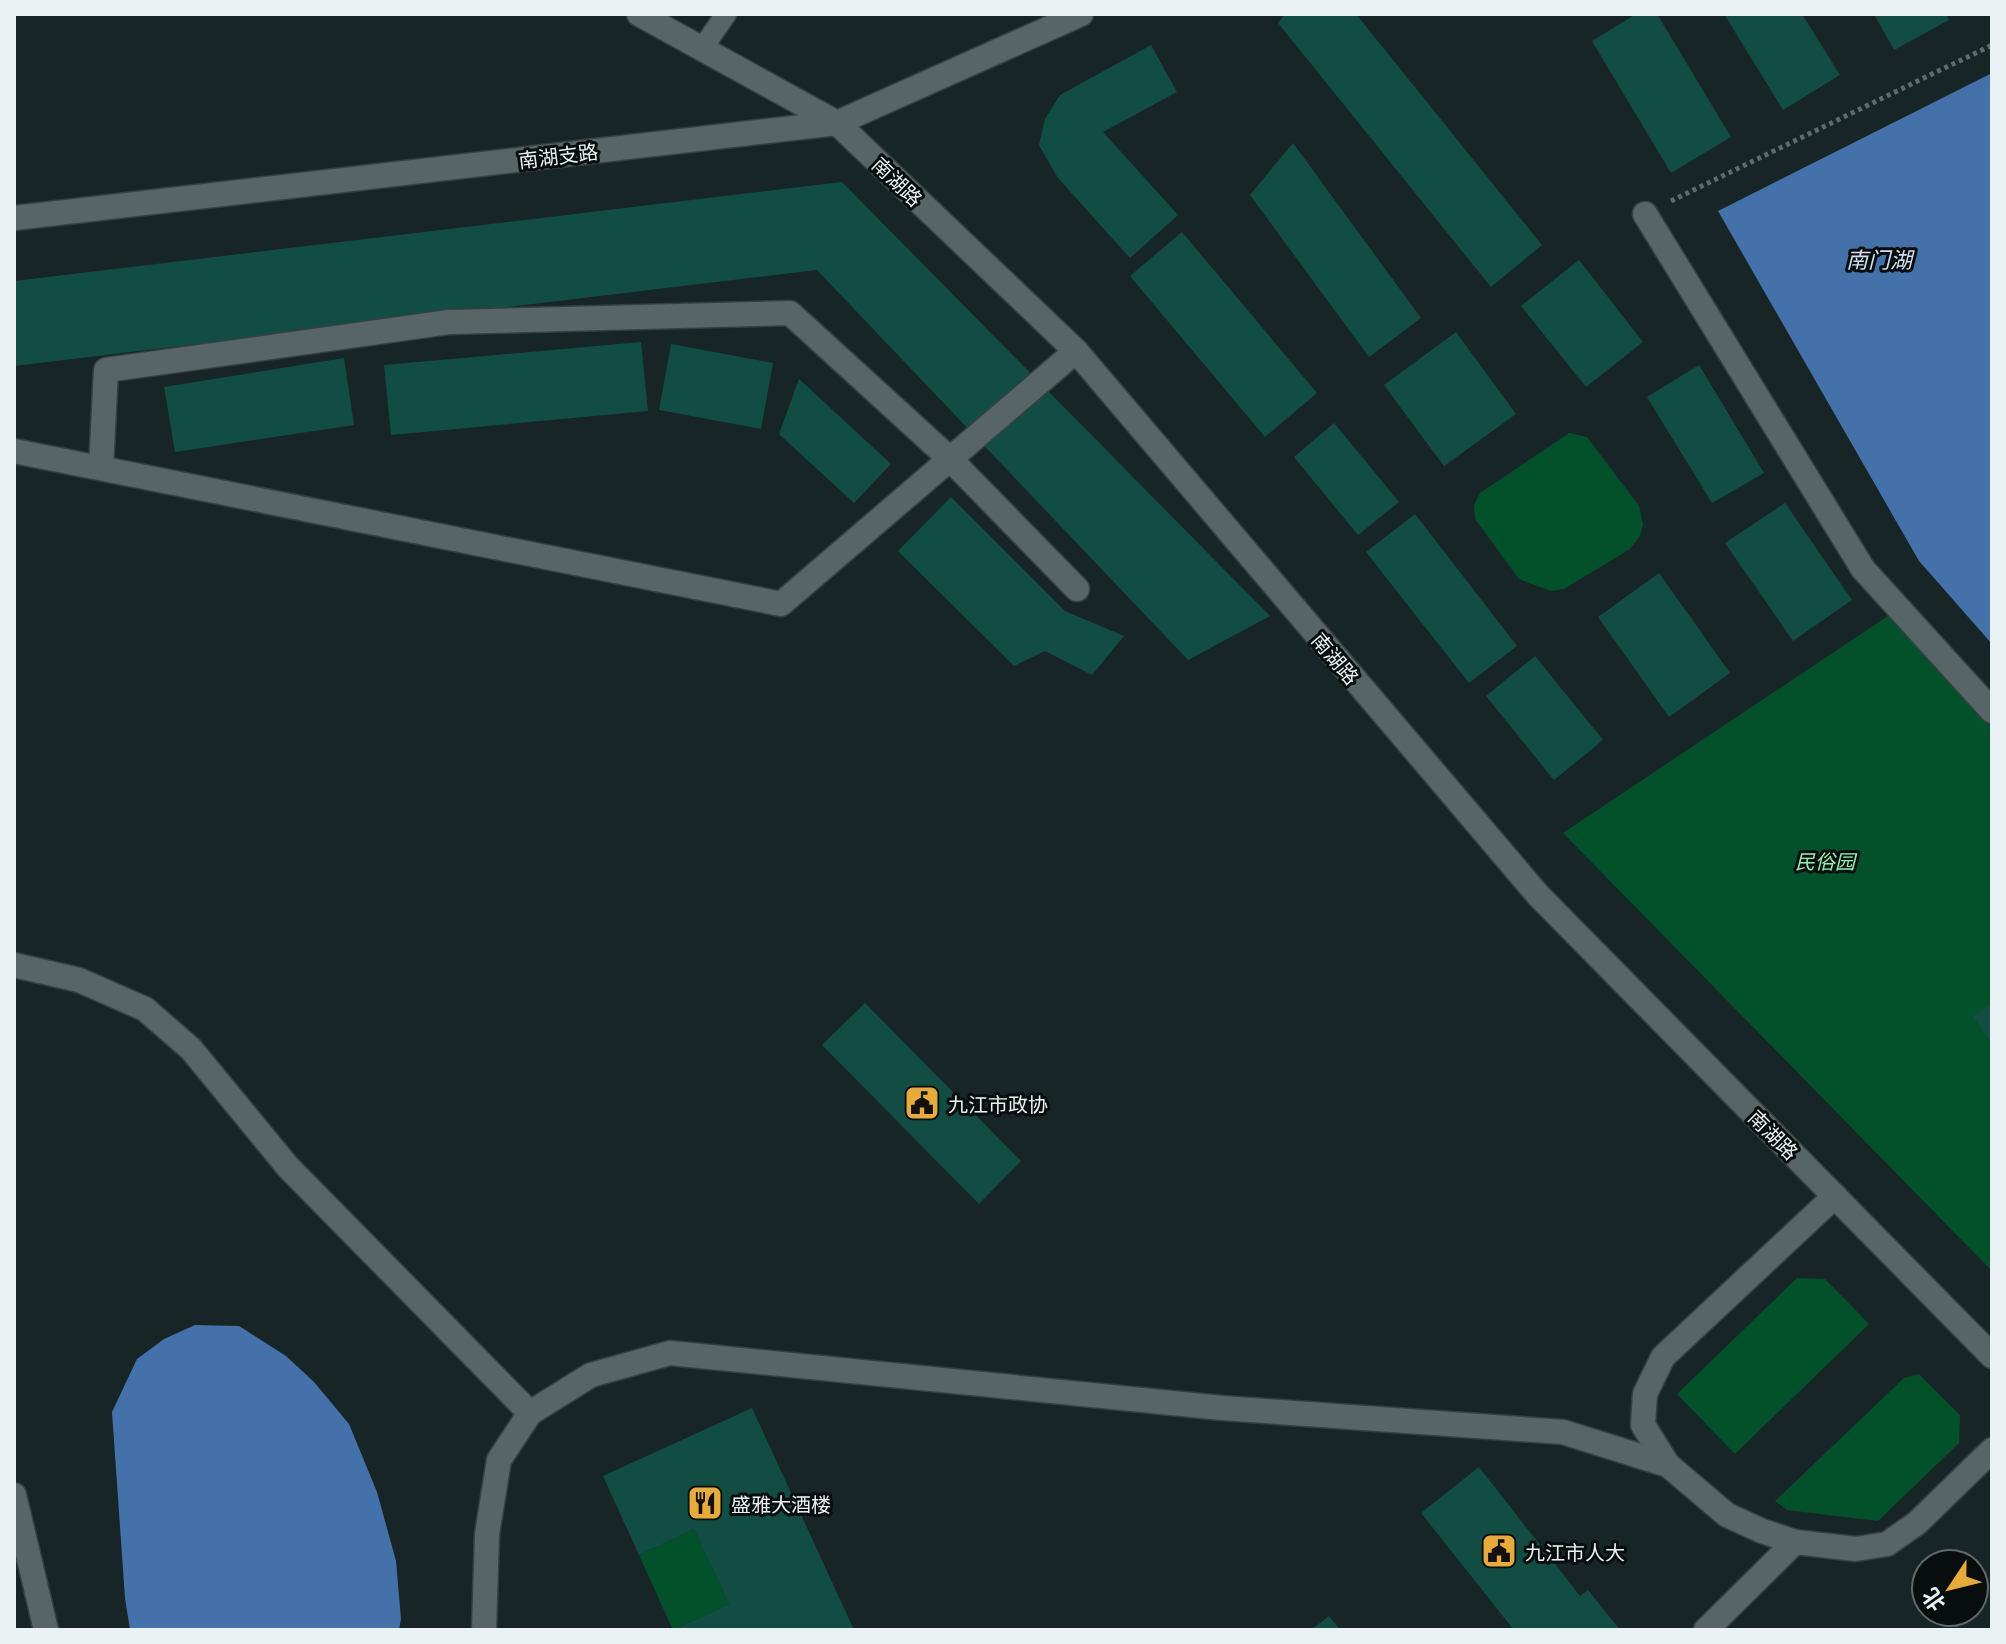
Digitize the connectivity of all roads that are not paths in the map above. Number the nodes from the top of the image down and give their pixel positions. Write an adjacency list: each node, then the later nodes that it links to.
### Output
1 (639, 14): 4 (street, 南湖路)
2 (726, 14): 4 (lane)
3 (1081, 14): 5 (street, 南湖支路)
4 (702, 49): 5 (street, 南湖路)
5 (837, 123): 7 (street, 南湖支路); 8 (street, 南湖路)
6 (1645, 214): 13 (street)
7 (14, 218)
8 (1076, 351): 10 (street); 15 (street, 南湖路)
9 (14, 451): 11 (street)
10 (950, 459): 11 (street); 11 (street); 12 (street)
11 (101, 468)
12 (1077, 589)
13 (1992, 711)
14 (14, 965): 17 (street)
15 (1835, 1196): 16 (street, 南湖路); 19 (street)
16 (1992, 1356)
17 (530, 1413): 19 (street); 23 (street)
18 (1992, 1450): 21 (street)
19 (1668, 1465): 21 (street)
20 (14, 1495): 22 (street)
21 (1795, 1542): 24 (street)
22 (46, 1630)
23 (484, 1630)
24 (1706, 1630)

